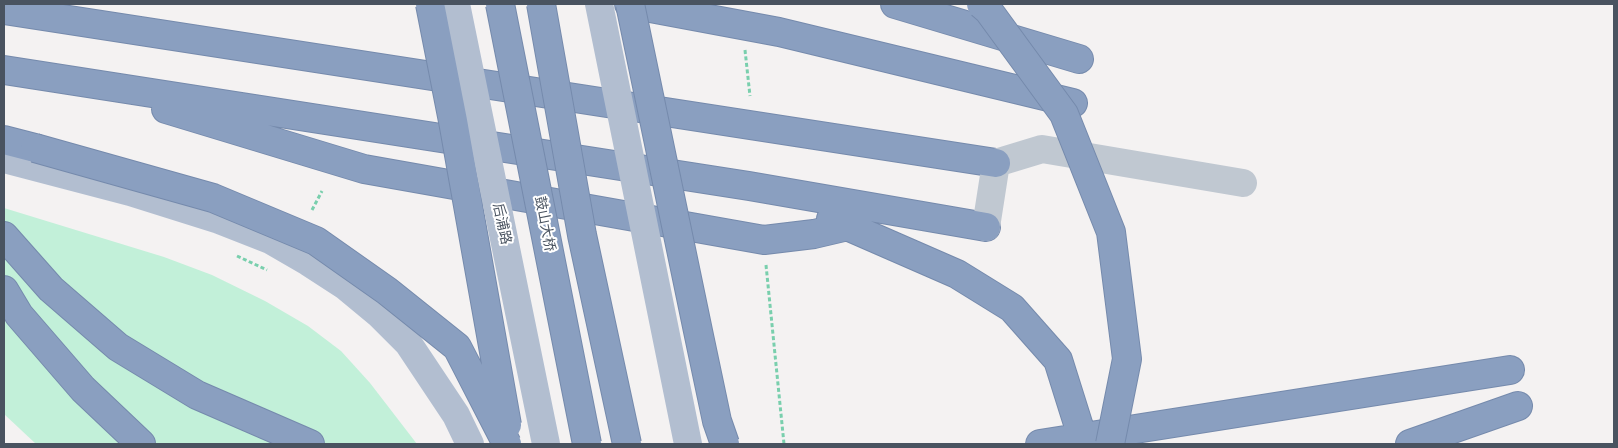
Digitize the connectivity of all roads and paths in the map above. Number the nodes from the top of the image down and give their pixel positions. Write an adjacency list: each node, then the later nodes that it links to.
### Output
1 (430, 4): 33 (highway, bridge)
2 (456, 4): 34 (main road, 后浦路, bridge)
3 (500, 4): 35 (highway, 鼓山大桥, bridge)
4 (541, 4): 36 (highway, bridge)
5 (599, 4): 37 (main road, bridge)
6 (629, 4): 15 (highway); 38 (highway, bridge)
7 (895, 4): 11 (highway)
8 (981, 4): 42 (highway, bridge)
9 (4, 10): 18 (highway)
10 (745, 49): 14 (path)
11 (1079, 59)
12 (4, 70): 13 (highway)
13 (76, 82): 20 (highway); 23 (highway)
14 (750, 96)
15 (1073, 103)
16 (4, 140): 33 (highway, bridge)
17 (4, 159): 32 (main road)
18 (996, 164): 19 (lane); 24 (lane)
19 (1243, 183)
20 (749, 186): 23 (highway); 24 (highway)
21 (322, 191): 22 (path)
22 (312, 210)
23 (848, 226): 41 (highway)
24 (986, 227)
25 (4, 236): 31 (highway)
26 (766, 264): 39 (path)
27 (4, 290): 30 (highway)
28 (1510, 370): 40 (highway)
29 (1518, 406): 43 (highway)
30 (141, 444)
31 (310, 444)
32 (470, 444)
33 (509, 444)
34 (546, 444)
35 (587, 444)
36 (627, 444)
37 (688, 444)
38 (725, 444)
39 (784, 444)
40 (1040, 444)
41 (1078, 444)
42 (1110, 444)
43 (1410, 444)

